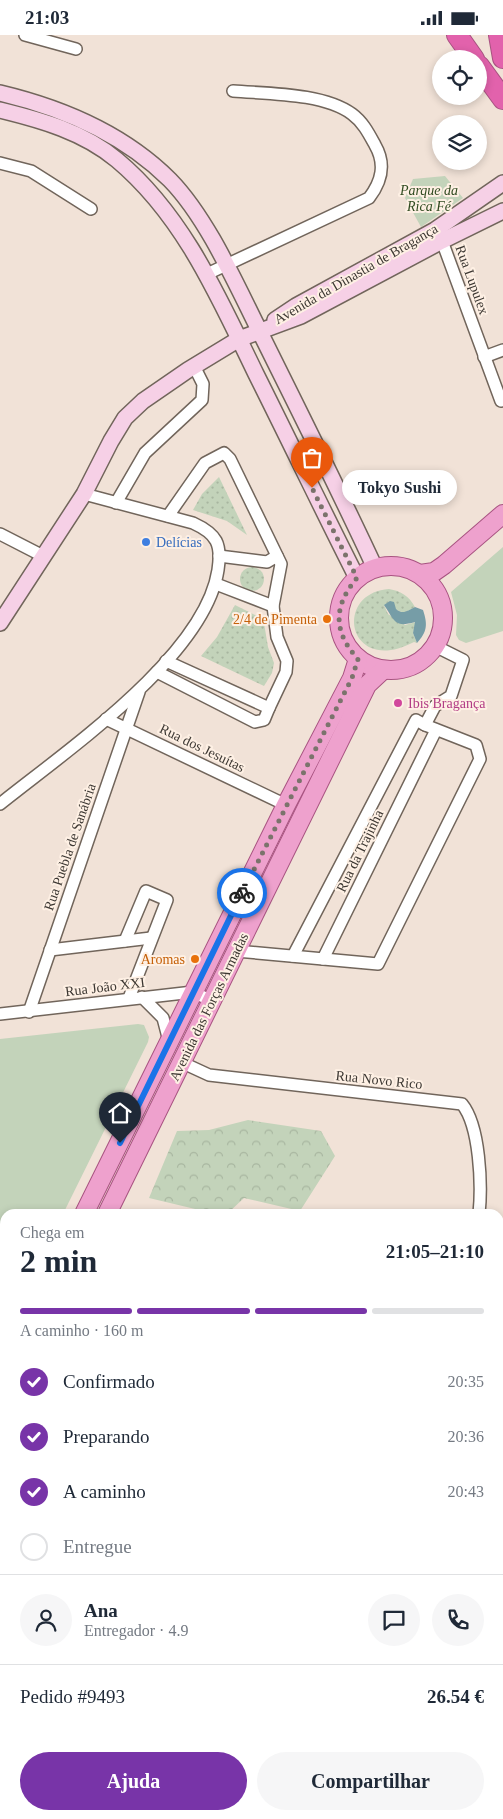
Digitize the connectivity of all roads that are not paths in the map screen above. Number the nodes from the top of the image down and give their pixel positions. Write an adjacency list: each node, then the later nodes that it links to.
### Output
1 (25, 35): 4 (street)
2 (457, 35): 5 (highway)
3 (500, 35): 6 (highway)
4 (76, 49)
5 (468, 50)
6 (503, 58)
7 (487, 77): 10 (highway)
8 (233, 91): 19 (street)
9 (0, 93): 19 (street)
10 (503, 99)
11 (0, 110): 20 (street)
12 (0, 163): 15 (street)
13 (503, 183): 21 (street, Avenida da Dinastia de Bragança)
14 (503, 188): 17 (street)
15 (91, 209)
16 (503, 211): 17 (street, Avenida da Dinastia de Bragança)
17 (471, 227): 18 (street, Avenida da Dinastia de Bragança)
18 (442, 241): 21 (street, Avenida da Dinastia de Bragança); 24 (street, Rua Lupulex)
19 (226, 264): 20 (street); 21 (street)
20 (207, 274): 22 (street)
21 (259, 331): 22 (street, Avenida da Dinastia de Bragança); 36 (street)
22 (239, 339): 25 (street, Avenida da Dinastia de Bragança); 38 (street)
23 (503, 350): 24 (street)
24 (484, 357): 26 (street, Rua Lupulex)
25 (194, 366): 27 (street, Avenida da Dinastia de Bragança); 28 (street)
26 (502, 401)
27 (84, 495): 28 (street); 33 (street, Avenida da Dinastia de Bragança)
28 (116, 503): 30 (street)
29 (503, 514): 37 (main road)
30 (168, 516): 34 (street); 35 (street)
31 (503, 527): 40 (main road)
32 (0, 535): 33 (street)
33 (43, 555): 42 (street, Avenida da Dinastia de Bragança)
34 (219, 556): 35 (street); 39 (street)
35 (277, 556): 41 (street)
36 (376, 568): 37 (main road); 38 (main road)
37 (420, 574): 40 (main road)
38 (357, 578): 44 (main road)
39 (216, 584): 41 (street); 45 (street)
40 (438, 595): 43 (main road)
41 (273, 606): 49 (street)
42 (0, 623)
43 (435, 646): 46 (main road); 51 (street)
44 (358, 659): 46 (main road); 55 (main road, Avenida das Forças Armadas)
45 (166, 661): 47 (street); 49 (street)
46 (383, 670): 59 (main road, Avenida das Forças Armadas)
47 (157, 671): 48 (street); 49 (street)
48 (139, 691): 50 (street); 52 (street, Rua Puebla de Sanábria)
49 (269, 709)
50 (106, 719): 52 (street, Rua dos Jesuítas); 54 (street)
51 (425, 725): 53 (street); 60 (street, Rua da Trajinha)
52 (126, 729): 55 (street, Rua dos Jesuítas); 58 (street, Rua Puebla de Sanábria)
53 (436, 730): 61 (street, Rua da Trajinha); 61 (street)
54 (0, 804)
55 (286, 805): 62 (main road, Avenida das Forças Armadas)
56 (151, 938): 57 (street); 57 (street); 64 (street)
57 (125, 941): 58 (street)
58 (50, 951): 66 (street, Rua Puebla de Sanábria)
59 (236, 951): 60 (street); 65 (main road, Avenida das Forças Armadas)
60 (293, 956): 61 (street)
61 (323, 959)
62 (193, 992): 63 (street, Rua João XXI); 65 (street); 68 (main road, Avenida das Forças Armadas); 69 (main road)
63 (142, 997): 64 (street, Rua João XXI); 68 (street)
64 (129, 998): 66 (street, Rua João XXI)
65 (212, 1001): 69 (main road, Avenida das Forças Armadas)
66 (29, 1012): 67 (street, Rua João XXI)
67 (0, 1015)
68 (169, 1044): 70 (main road, Avenida das Forças Armadas)
69 (184, 1060): 71 (main road, Avenida das Forças Armadas); 72 (street, Rua Novo Rico)
70 (86, 1209)
71 (110, 1209)
72 (479, 1209)

